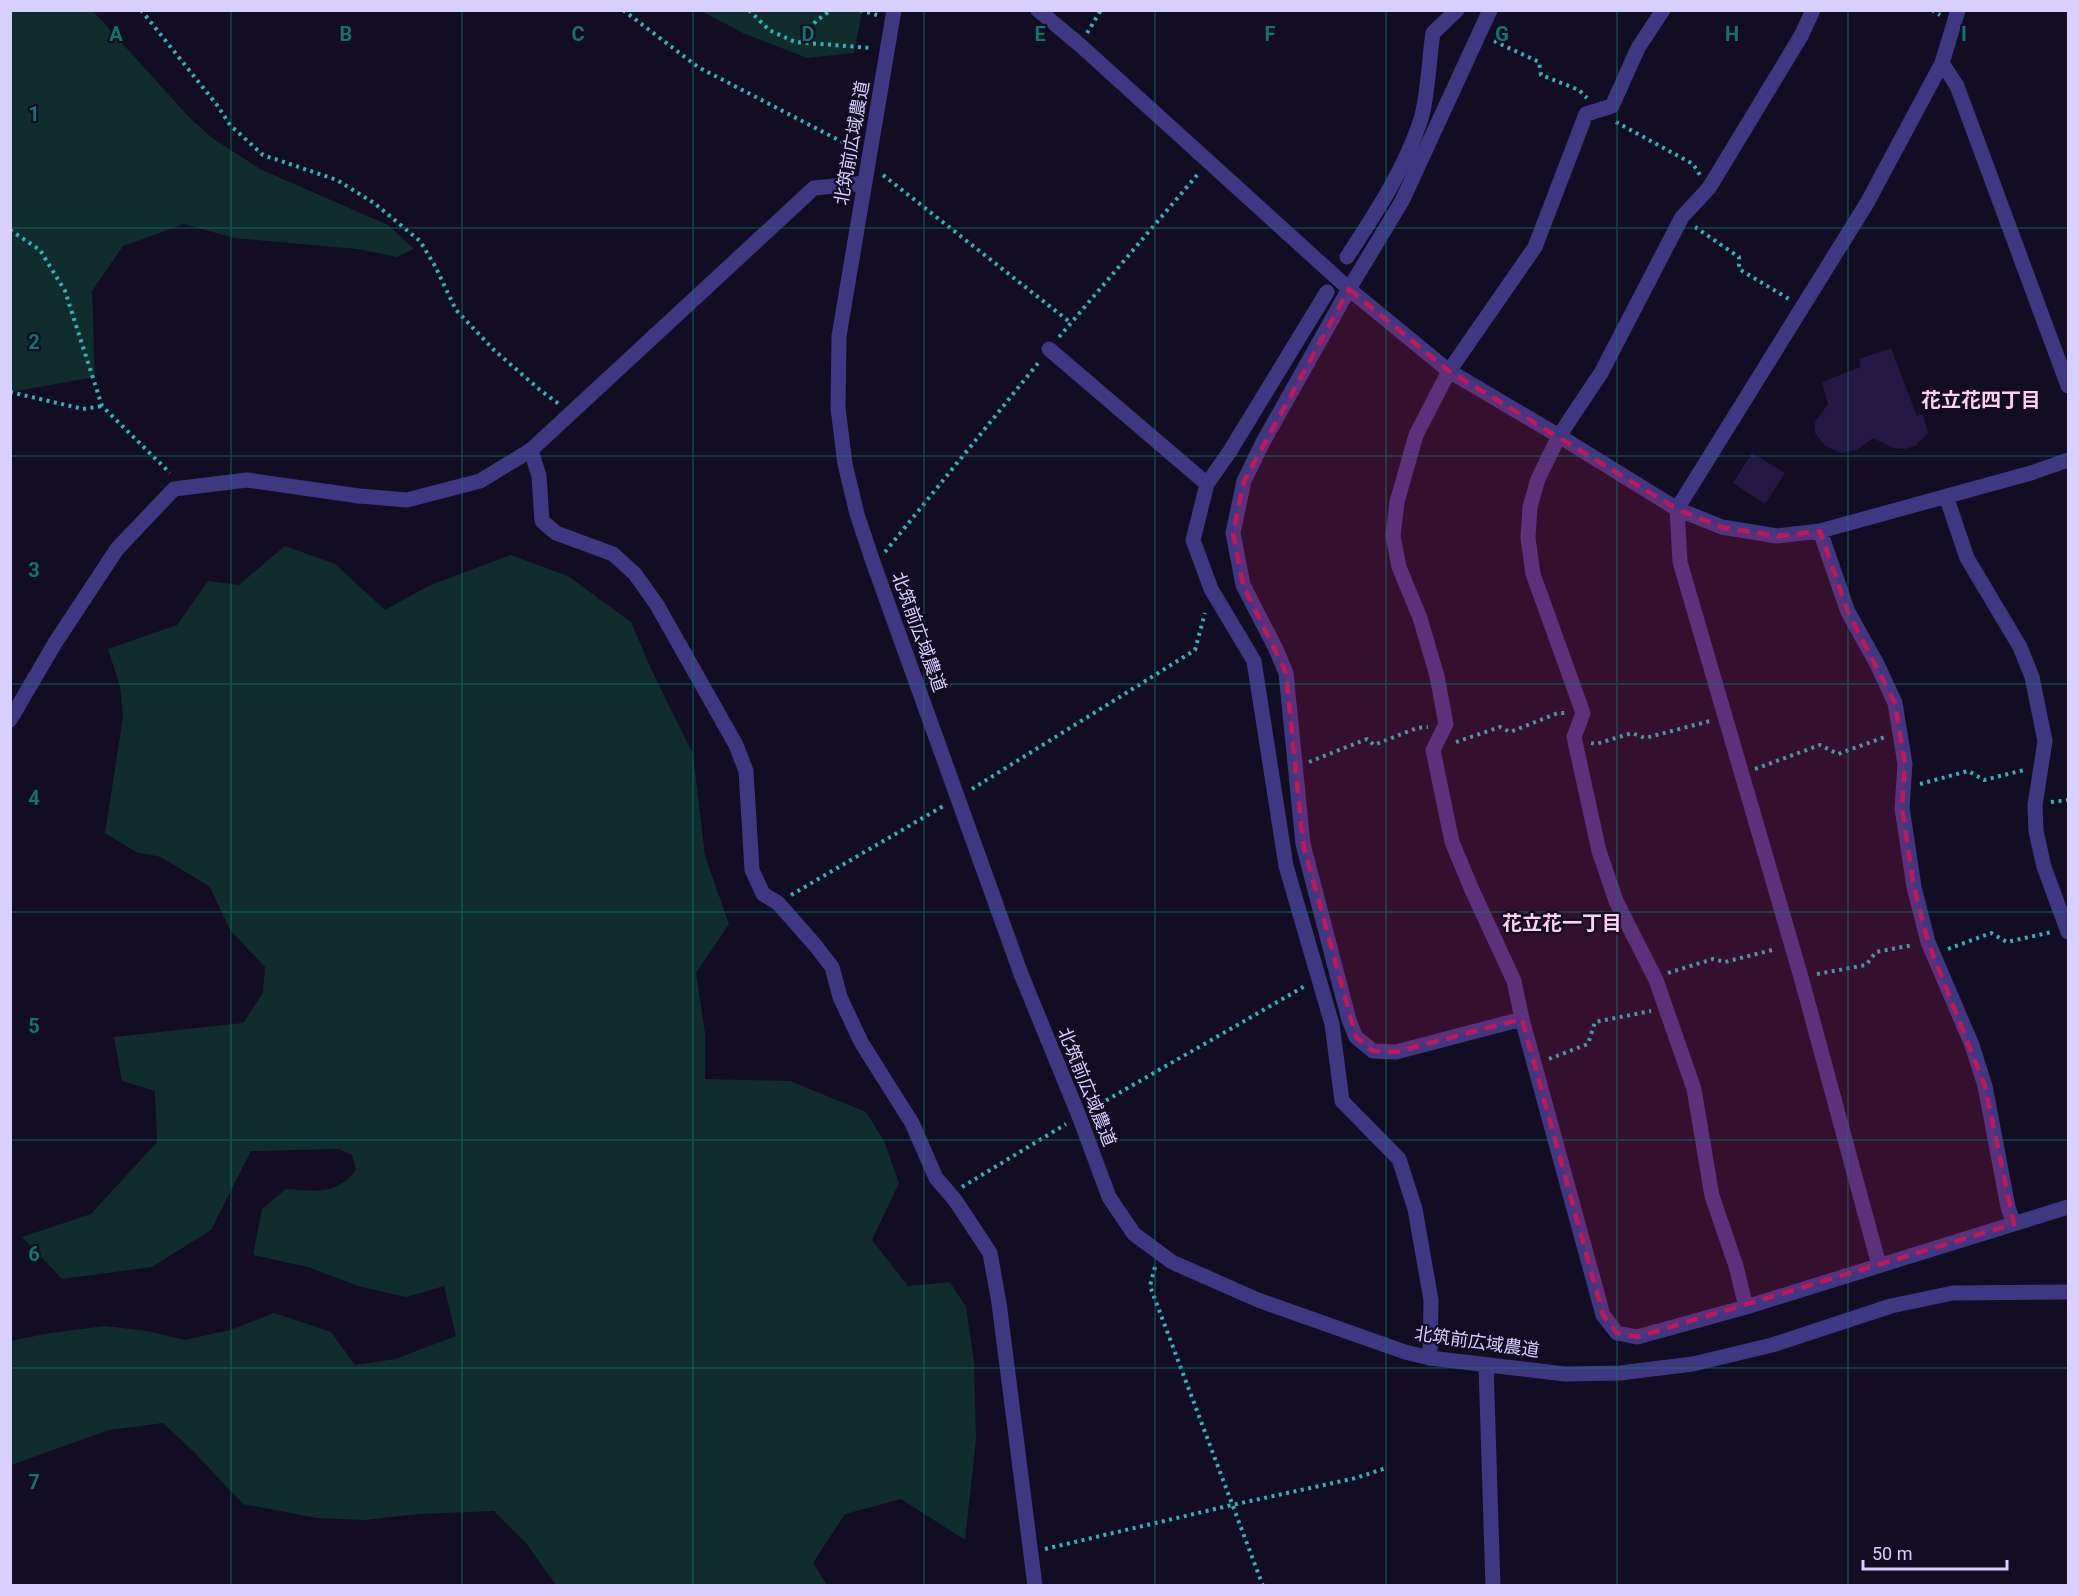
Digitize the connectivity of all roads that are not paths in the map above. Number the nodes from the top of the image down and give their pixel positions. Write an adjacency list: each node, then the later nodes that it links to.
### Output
1 (894, 10): 9 (street, 北筑前広域農道)
2 (1038, 10): 11 (street)
3 (1457, 10): 10 (street)
4 (1490, 10): 11 (street)
5 (1663, 10): 14 (street)
6 (1813, 10): 16 (street)
7 (1958, 10): 8 (street)
8 (1942, 63): 15 (street); 21 (street)
9 (865, 183): 17 (street); 33 (street, 北筑前広域農道)
10 (1347, 257)
11 (1349, 289): 14 (street); 23 (street)
12 (1327, 292): 19 (street)
13 (1049, 349): 19 (street)
14 (1449, 371): 16 (street); 27 (street)
15 (2068, 386)
16 (1559, 436): 21 (street); 32 (street)
17 (531, 450): 25 (street); 35 (street)
18 (2068, 460): 20 (street)
19 (1207, 484): 24 (street)
20 (1946, 496): 22 (street); 26 (street)
21 (1677, 509): 22 (street); 30 (street)
22 (1820, 531): 29 (street)
23 (1250, 599): 24 (street); 27 (street)
24 (1227, 616): 33 (street)
25 (10, 720)
26 (2068, 931)
27 (1522, 1019): 32 (street)
28 (2068, 1207): 29 (street)
29 (2014, 1224): 30 (street)
30 (1879, 1265): 32 (street)
31 (2068, 1292): 34 (street, 北筑前広域農道)
32 (1746, 1307)
33 (1430, 1358): 34 (street, 北筑前広域農道)
34 (1486, 1365): 36 (street)
35 (1035, 1586)
36 (1493, 1586)

